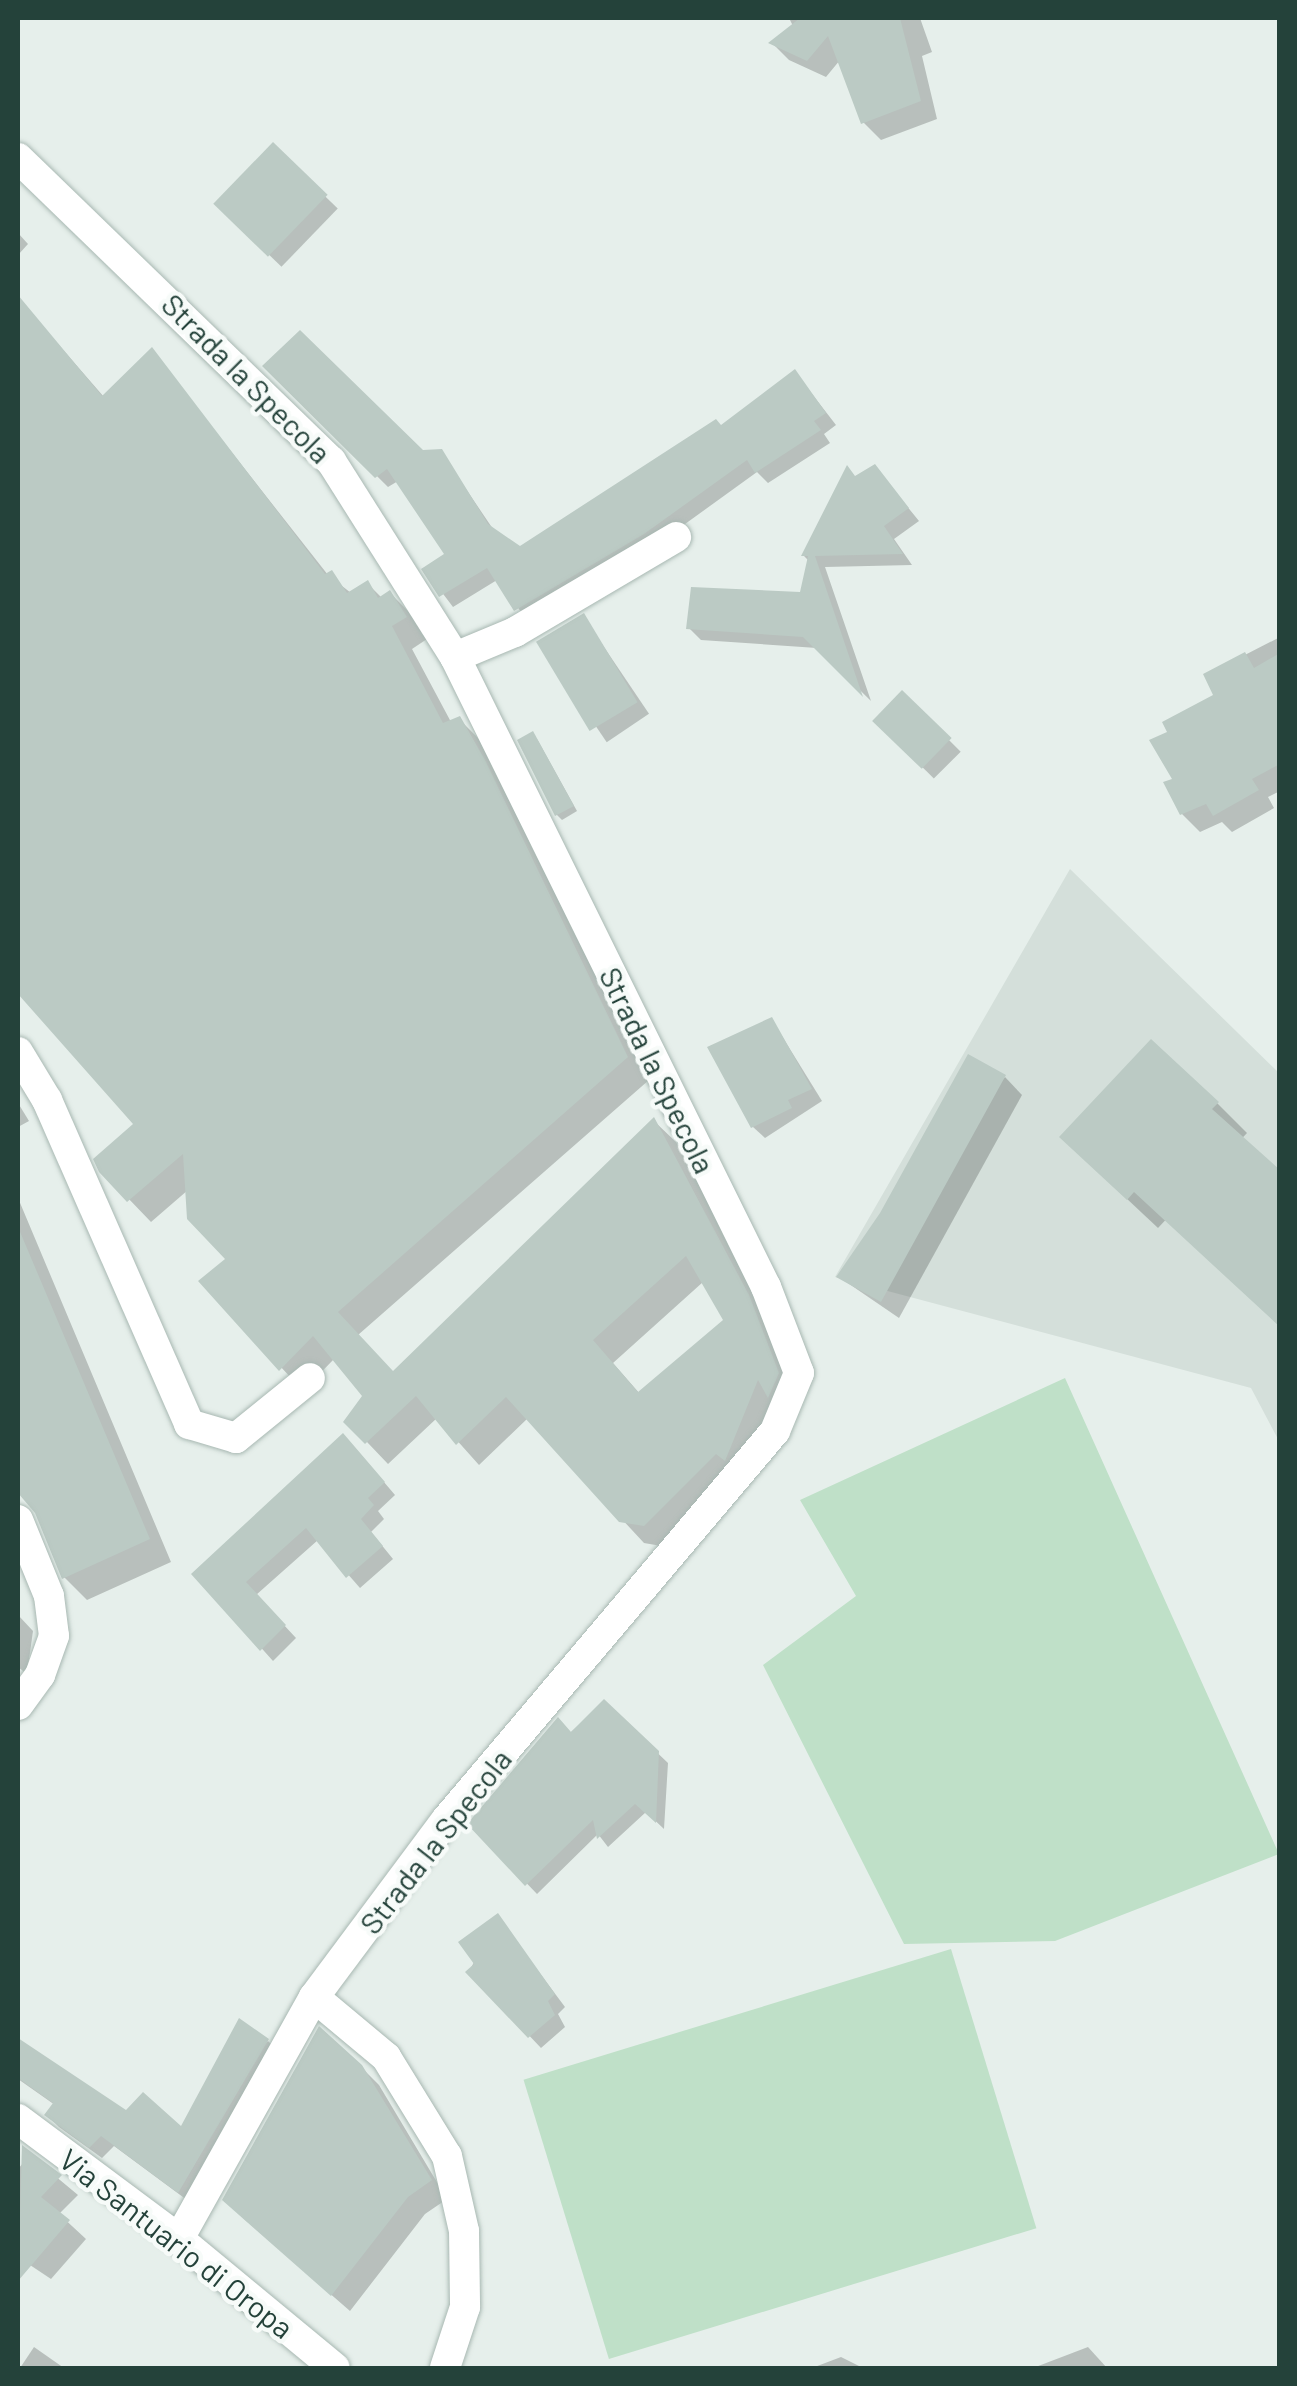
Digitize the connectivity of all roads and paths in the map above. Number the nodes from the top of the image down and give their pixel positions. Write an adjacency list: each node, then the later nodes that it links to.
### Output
1 (18, 158): 3 (street, Strada la Specola)
2 (676, 537): 3 (street)
3 (455, 657): 8 (street, Strada la Specola)
4 (18, 1052): 5 (street)
5 (310, 1378)
6 (18, 1520): 7 (street)
7 (18, 1706)
8 (314, 1997): 10 (street, Strada la Specola); 12 (street)
9 (18, 2119): 10 (street, Via Santuario di Oropa)
10 (179, 2239): 11 (street, Via Santuario di Oropa)
11 (335, 2368)
12 (445, 2368)

